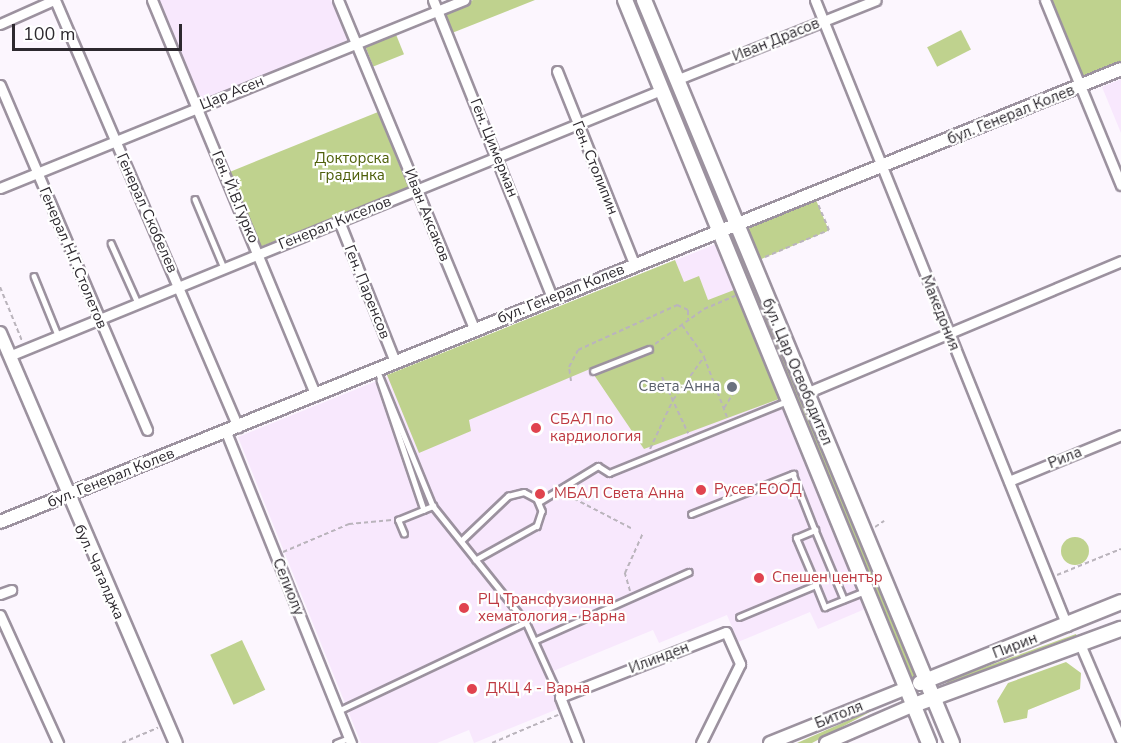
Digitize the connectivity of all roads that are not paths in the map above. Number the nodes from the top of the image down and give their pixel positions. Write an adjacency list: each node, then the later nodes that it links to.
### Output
1 (55, 0): 13 (street); 23 (street, Генерал Скобелев)
2 (152, 0): 21 (street, Ген. Й.В.Гурко)
3 (338, 0): 14 (street, Иван Аксаков)
4 (433, 0): 11 (street, Ген. Цимерман)
5 (464, 0): 11 (street, Цар Асен)
6 (625, 0): 20 (main road, бул. Цар Освободител)
7 (644, 0): 17 (main road, бул. Цар Освободител)
8 (815, 0): 12 (street, Македония)
9 (876, 0): 12 (street, Иван Драсов)
10 (1045, 0): 19 (street)
11 (438, 10): 14 (street, Цар Асен); 24 (street, Ген. Цимерман)
12 (823, 21): 17 (street, Иван Драсов); 25 (street, Македония)
13 (0, 24)
14 (356, 43): 21 (street, Цар Асен); 29 (street, Иван Аксаков)
15 (1121, 69): 19 (street, бул. Генерал Колев)
16 (557, 71): 22 (street, Ген. Столипин)
17 (676, 80): 32 (main road, бул. Цар Освободител)
18 (0, 85): 26 (street, Генерал Н.Г.Столетов)
19 (1080, 86): 25 (street, бул. Генерал Колев); 27 (street)
20 (661, 90): 22 (street, Генерал Киселов); 33 (main road, бул. Цар Освободител)
21 (197, 107): 23 (street, Цар Асен); 35 (street, Ген. Й.В.Гурко)
22 (578, 124): 24 (street, Генерал Киселов); 37 (street, Ген. Столипин)
23 (115, 141): 26 (street, Цар Асен); 40 (street, Генерал Скобелев)
24 (498, 156): 29 (street, Генерал Киселов); 41 (street, Ген. Цимерман)
25 (884, 167): 32 (street, бул. Генерал Колев); 46 (street, Македония)
26 (37, 174): 28 (street, Цар Асен); 43 (street, Генерал Н.Г.Столетов)
27 (1121, 185)
28 (0, 188)
29 (417, 189): 31 (street, Генерал Киселов); 44 (street, Иван Аксаков)
30 (195, 199): 38 (lane)
31 (339, 221): 35 (street, Генерал Киселов); 50 (street, Ген. Паренсов)
32 (737, 228): 33 (street, бул. Генерал Колев); 53 (main road, бул. Цар Освободител)
33 (720, 229): 37 (street, бул. Генерал Колев); 55 (main road, бул. Цар Освободител)
34 (111, 243): 42 (lane)
35 (259, 254): 38 (street, Генерал Киселов); 54 (street, Ген. Й.В.Гурко)
36 (1121, 261): 46 (street)
37 (634, 264): 41 (street, бул. Генерал Колев)
38 (224, 268): 40 (street, Генерал Киселов)
39 (34, 276): 47 (lane)
40 (178, 286): 42 (street, Генерал Киселов); 56 (street, Генерал Скобелев)
41 (552, 298): 44 (street, бул. Генерал Колев)
42 (138, 303): 43 (street, Генерал Киселов)
43 (98, 319): 47 (street, Генерал Киселов); 57 (street, Генерал Н.Г.Столетов)
44 (475, 330): 50 (street, бул. Генерал Колев)
45 (0, 333): 49 (street, бул. Чаталджа)
46 (947, 334): 53 (street); 59 (street, Македония)
47 (58, 335): 49 (street, Генерал Киселов)
48 (649, 349): 51 (lane)
49 (9, 356): 60 (street, бул. Чаталджа)
50 (394, 362): 52 (street, бул. Генерал Колев)
51 (593, 371)
52 (378, 375): 54 (street, бул. Генерал Колев); 62 (lane); 63 (lane)
53 (806, 393): 71 (main road, бул. Цар Освободител)
54 (316, 395): 56 (street, бул. Генерал Колев)
55 (790, 400): 61 (lane); 73 (main road, бул. Цар Освободител)
56 (232, 429): 60 (street, бул. Генерал Колев); 90 (street, Селиолу)
57 (147, 430)
58 (1121, 435): 59 (street, Рила)
59 (1009, 481): 81 (street, Македония)
60 (67, 497): 65 (street, бул. Генерал Колев); 94 (street, бул. Чаталджа)
61 (538, 502): 68 (lane); 69 (lane)
62 (433, 506): 63 (lane); 68 (lane)
63 (424, 510): 67 (lane)
64 (691, 514): 66 (lane)
65 (0, 522)
66 (815, 530): 72 (lane); 76 (lane)
67 (404, 534)
68 (462, 540): 69 (lane)
69 (476, 560): 80 (lane)
70 (689, 572): 83 (lane)
71 (887, 581): 73 (main road); 85 (main road, бул. Цар Освободител)
72 (816, 585): 76 (lane); 79 (lane)
73 (868, 589): 76 (lane); 86 (main road, бул. Цар Освободител)
74 (11, 590): 75 (street)
75 (0, 594)
76 (844, 599)
77 (1121, 602): 81 (main road, Пирин)
78 (0, 615): 93 (street)
79 (739, 617)
80 (526, 622): 83 (lane); 90 (lane)
81 (1067, 626): 85 (main road, Пирин)
82 (1121, 629): 84 (main road, Пирин)
83 (536, 640): 88 (lane)
84 (1080, 644): 87 (main road, Пирин); 92 (street)
85 (927, 680): 86 (main road, Пирин); 87 (main road, бул. Цар Освободител)
86 (907, 688): 89 (main road, бул. Цар Освободител); 98 (street, Битоля)
87 (933, 696): 89 (main road, Пирин); 101 (main road, бул. Цар Освободител)
88 (560, 697): 96 (street); 97 (street, Илинден)
89 (914, 705): 99 (street, Битоля); 100 (main road, бул. Цар Освободител)
90 (338, 711): 91 (street, Селиолу)
91 (350, 740): 95 (lane)
92 (1121, 740)
93 (58, 743)
94 (176, 743)
95 (336, 743)
96 (578, 743)
97 (701, 743)
98 (770, 743)
99 (826, 743)
100 (929, 743)
101 (952, 743)

